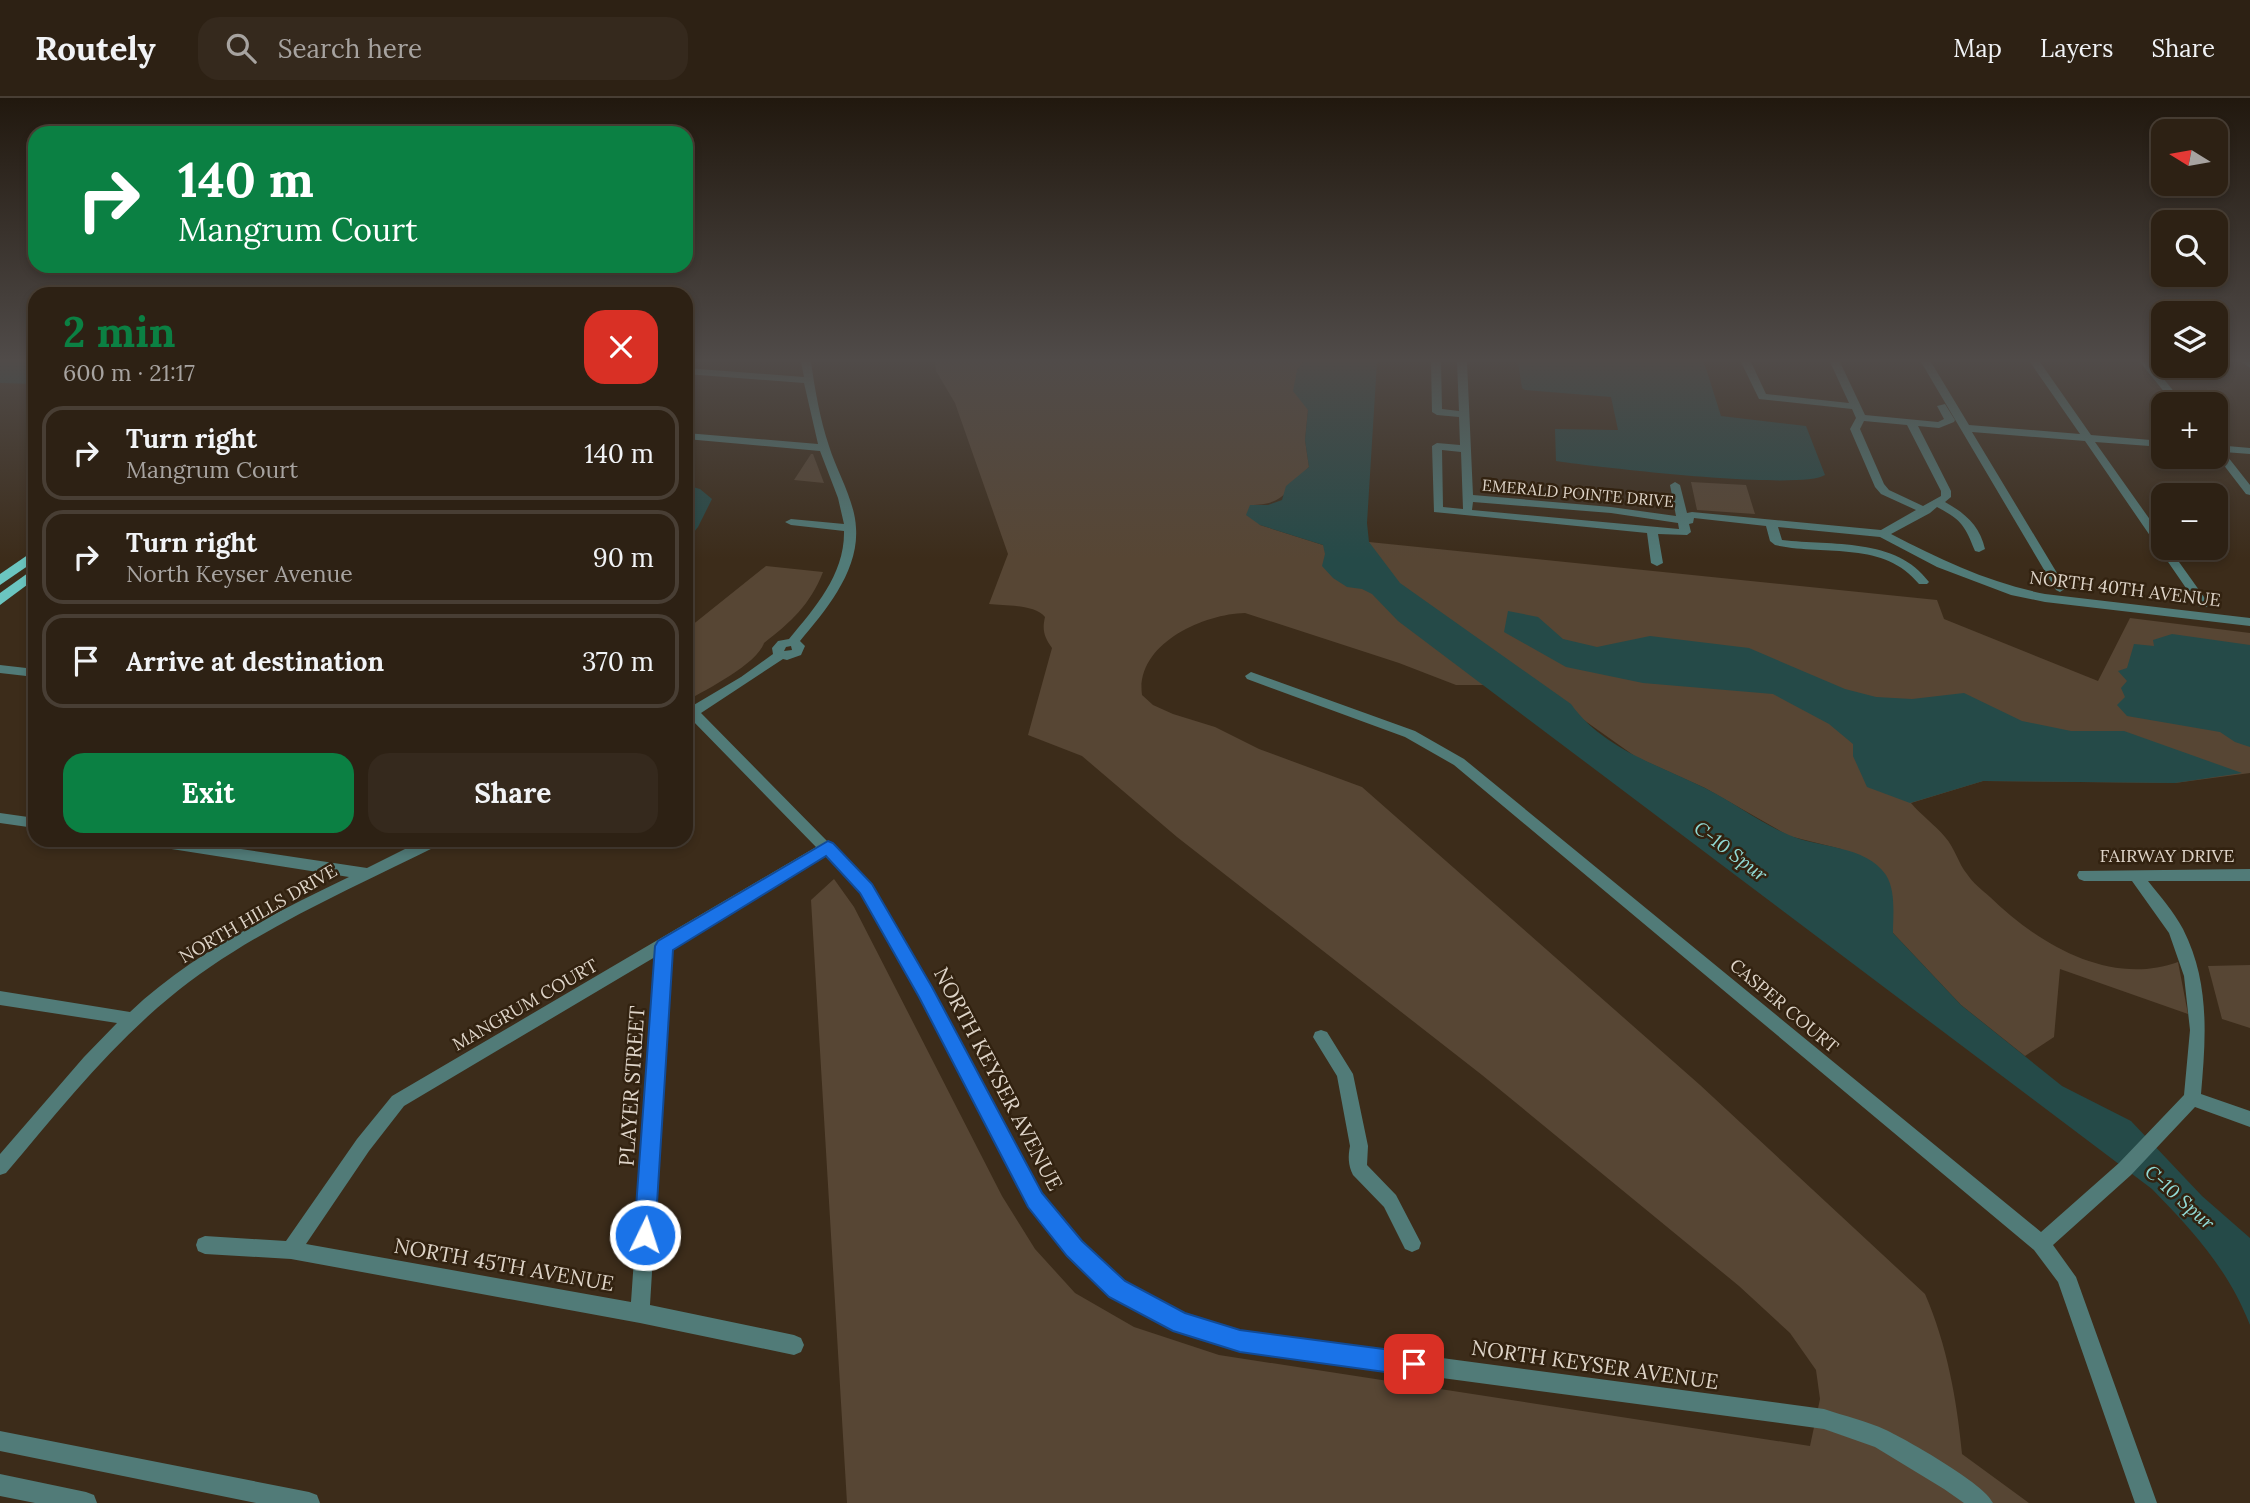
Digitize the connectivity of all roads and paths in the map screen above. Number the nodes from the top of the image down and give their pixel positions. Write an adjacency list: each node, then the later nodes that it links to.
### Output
1 (819, 428): 10 (street)
2 (1465, 428): 11 (street, EMERALD POINTE DRIVE)
3 (1856, 428): 19 (street)
4 (1913, 428): 18 (street)
5 (1964, 428): 8 (street); 35 (street)
6 (2081, 428): 8 (street)
7 (693, 437): 10 (street)
8 (2088, 438): 9 (street); 25 (street)
9 (2151, 443)
10 (824, 448): 24 (street)
11 (1466, 449): 17 (street, EMERALD POINTE DRIVE); 20 (street)
12 (2228, 450): 13 (street)
13 (2250, 451)
14 (2228, 464): 16 (street)
15 (1675, 485): 21 (street)
16 (2250, 492)
17 (1468, 498): 20 (street, EMERALD POINTE DRIVE); 21 (street, EMERALD POINTE DRIVE)
18 (1939, 503): 19 (street); 28 (street)
19 (1926, 511): 27 (street)
20 (1469, 513): 26 (street)
21 (1684, 519): 23 (street, EMERALD POINTE DRIVE); 26 (street)
22 (791, 522): 24 (street)
23 (1772, 526): 27 (street, EMERALD POINTE DRIVE); 34 (street)
24 (850, 528): 42 (street)
25 (2151, 528)
26 (1652, 530): 31 (street)
27 (1883, 534): 38 (street, NORTH 40TH AVENUE)
28 (1979, 549)
29 (28, 559): 33 (main road)
30 (2173, 560): 37 (street)
31 (1657, 563)
32 (28, 578): 36 (main road)
33 (0, 581)
34 (1923, 583)
35 (2060, 589)
36 (0, 600)
37 (2203, 604)
38 (2250, 622)
39 (0, 669): 40 (street)
40 (28, 672)
41 (1251, 676): 61 (street, CASPER COURT)
42 (693, 711)
43 (693, 718): 48 (street, NORTH KEYSER AVENUE)
44 (0, 818): 45 (street)
45 (28, 822)
46 (192, 847): 49 (street)
47 (422, 847): 49 (street, NORTH HILLS DRIVE)
48 (828, 847): 53 (street, MANGRUM COURT); 70 (street, NORTH KEYSER AVENUE)
49 (369, 874): 55 (street, NORTH HILLS DRIVE)
50 (2084, 875): 52 (street, FAIRWAY DRIVE)
51 (2250, 875): 52 (street, FAIRWAY DRIVE)
52 (2137, 876): 57 (street)
53 (664, 946): 63 (street, MANGRUM COURT); 64 (street, PLAYER STREET)
54 (0, 998): 55 (street)
55 (133, 1019): 59 (street, NORTH HILLS DRIVE)
56 (1321, 1037): 60 (street)
57 (2192, 1098): 58 (street); 61 (street)
58 (2250, 1119)
59 (0, 1167)
60 (1412, 1243)
61 (2041, 1244): 71 (street, CASPER COURT)
62 (205, 1245): 63 (street, NORTH 45TH AVENUE)
63 (292, 1250): 64 (street, NORTH 45TH AVENUE)
64 (639, 1313): 65 (street, NORTH 45TH AVENUE)
65 (794, 1345)
66 (0, 1441): 69 (street)
67 (0, 1485): 68 (street)
68 (86, 1503)
69 (309, 1503)
70 (1982, 1503)
71 (2146, 1503)

